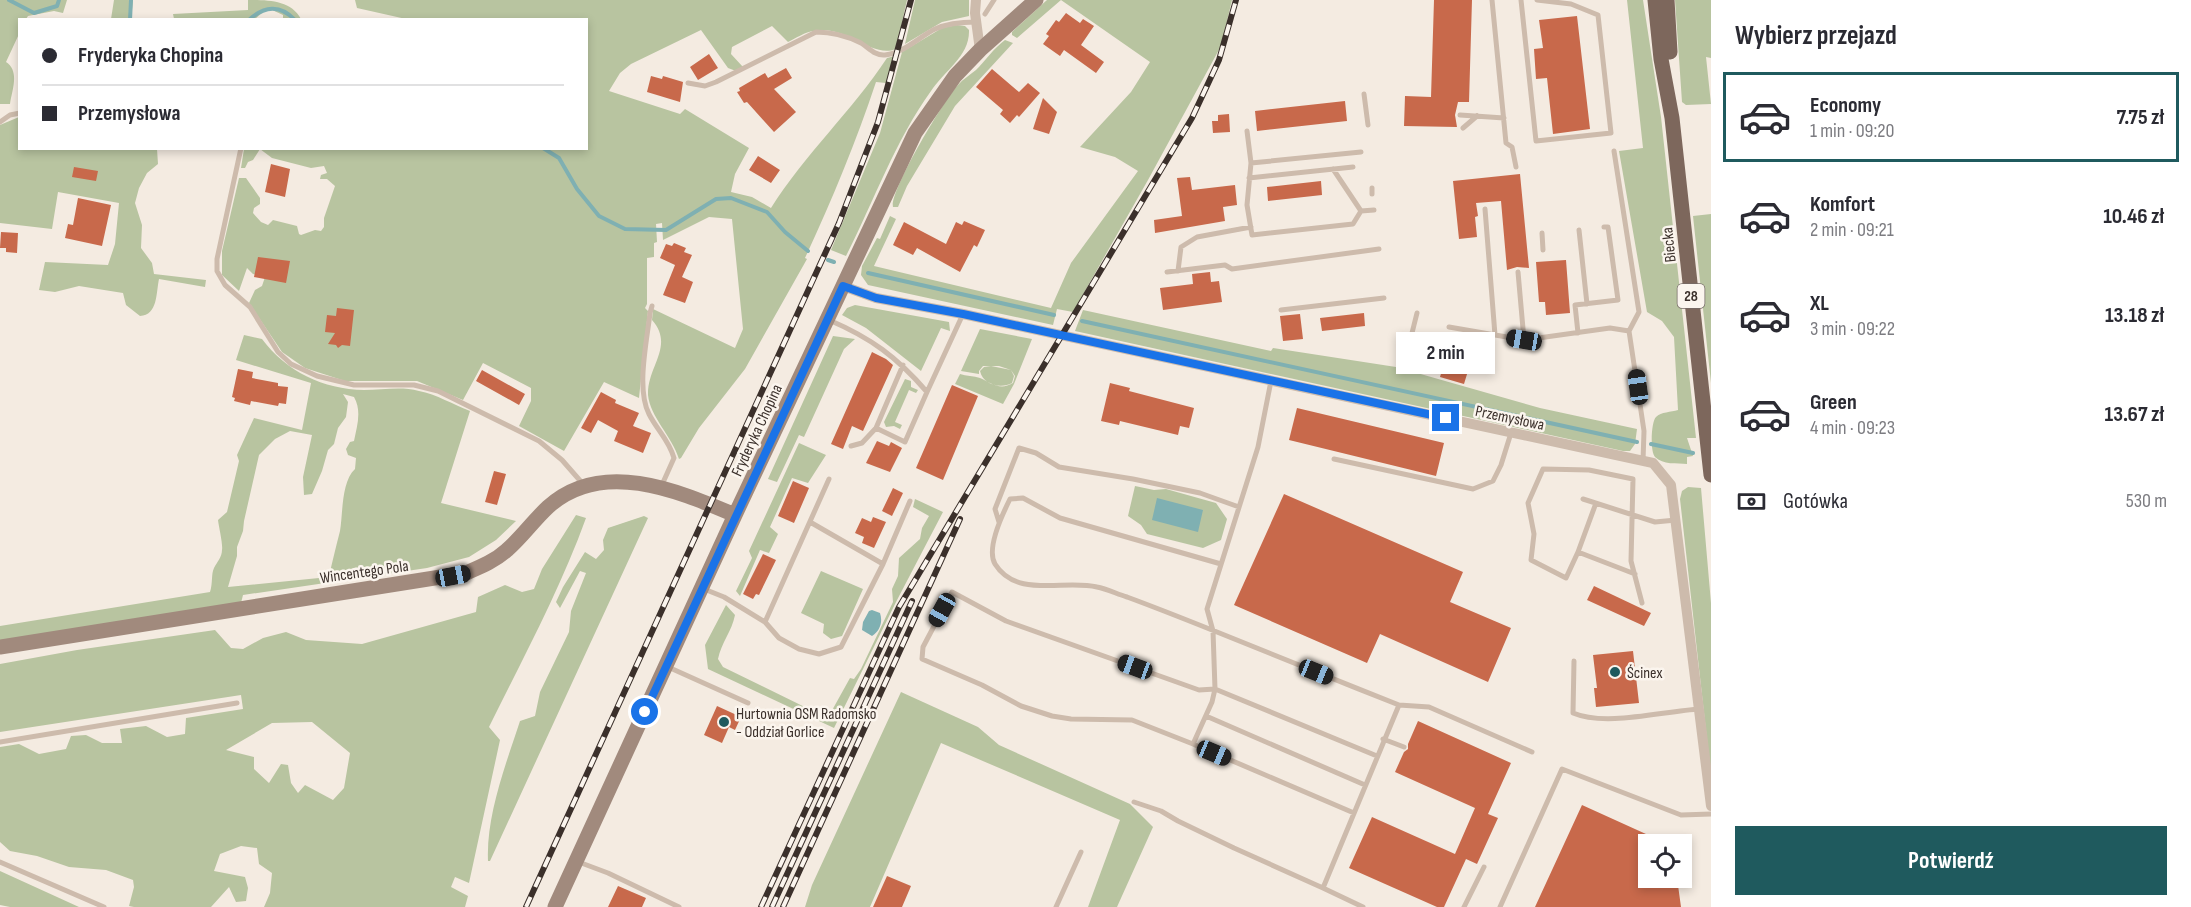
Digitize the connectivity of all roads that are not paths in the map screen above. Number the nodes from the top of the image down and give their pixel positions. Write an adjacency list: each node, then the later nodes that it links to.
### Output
1 (976, 0): 9 (street)
2 (994, 0): 9 (lane)
3 (1036, 0): 10 (street, Fryderyka Chopina)
4 (1492, 0): 16 (lane)
5 (1521, 0): 6 (lane)
6 (1537, 0)
7 (1655, 0): 17 (main road, Biecka / 28)
8 (1667, 0): 17 (main road, Biecka / 28)
9 (981, 18): 10 (street); 11 (lane)
10 (980, 50): 42 (street, Fryderyka Chopina)
11 (688, 83)
12 (1364, 94): 19 (lane)
13 (18, 113): 18 (lane)
14 (1460, 115): 15 (lane)
15 (1478, 116): 16 (lane); 20 (lane)
16 (1504, 118): 27 (lane)
17 (1672, 118): 64 (main road, Biecka / 28)
18 (0, 122)
19 (1368, 125)
20 (1463, 128)
21 (1247, 131): 25 (lane)
22 (241, 150): 66 (lane)
23 (1614, 151): 51 (lane)
24 (1361, 152): 25 (lane)
25 (1251, 163): 29 (lane)
26 (1353, 166): 28 (lane)
27 (1516, 166)
28 (1334, 169): 29 (lane); 32 (lane)
29 (1249, 178): 33 (lane)
30 (1485, 209): 53 (lane)
31 (1374, 210): 32 (lane)
32 (1361, 211): 33 (lane)
33 (1251, 226): 39 (lane)
34 (1604, 227): 44 (lane)
35 (1579, 230): 44 (lane)
36 (1542, 233): 38 (lane)
37 (1379, 249): 39 (lane)
38 (1543, 250)
39 (1178, 271): 40 (lane)
40 (1167, 272)
41 (1518, 272): 54 (lane)
42 (843, 286): 48 (street, Przemysłowa); 49 (street, Fryderyka Chopina)
43 (1384, 298): 46 (lane)
44 (1587, 304): 52 (lane)
45 (652, 306): 67 (lane)
46 (1281, 310)
47 (1417, 313): 55 (lane)
48 (963, 314): 57 (street, Przemysłowa); 58 (lane)
49 (828, 320): 56 (lane); 72 (street, Fryderyka Chopina)
50 (1449, 327): 53 (lane)
51 (1629, 331): 52 (lane); 63 (lane)
52 (1578, 333): 54 (lane)
53 (1496, 335): 54 (lane)
54 (1524, 340)
55 (1406, 357)
56 (903, 365): 58 (lane); 59 (lane)
57 (1271, 381): 60 (street, Przemysłowa); 71 (lane)
58 (927, 392): 59 (lane)
59 (876, 428): 61 (lane)
60 (1511, 433): 62 (lane); 63 (street, Przemysłowa)
61 (852, 446)
62 (1334, 459)
63 (1643, 461): 74 (street, Przemysłowa)
64 (1711, 475)
65 (829, 479): 75 (lane)
66 (584, 486): 67 (street, Wincentego Pola); 85 (street, Wincentego Pola)
67 (661, 488): 72 (street, Wincentego Pola)
68 (1583, 499): 70 (lane)
69 (910, 501): 78 (lane)
70 (1596, 503): 73 (lane); 77 (lane)
71 (1239, 507): 76 (lane); 79 (lane)
72 (735, 515): 81 (street, Fryderyka Chopina)
73 (1634, 515): 74 (lane); 77 (lane); 80 (lane)
74 (1676, 520): 92 (street, Przemysłowa)
75 (810, 522): 78 (lane); 83 (lane)
76 (999, 522): 79 (lane); 84 (lane)
77 (1578, 552): 80 (lane)
78 (883, 564): 83 (lane)
79 (1221, 564): 84 (lane)
80 (1635, 574): 82 (lane)
81 (702, 588): 83 (lane); 87 (street, Fryderyka Chopina)
82 (1642, 603)
83 (765, 622)
84 (1213, 631): 88 (lane); 91 (lane)
85 (0, 647)
86 (1574, 661): 92 (lane)
87 (666, 666): 90 (lane); 106 (street, Fryderyka Chopina)
88 (1215, 689): 93 (lane); 96 (lane); 99 (lane)
89 (237, 703): 95 (lane)
90 (748, 703)
91 (1399, 705): 94 (lane); 98 (lane)
92 (1700, 709): 102 (street, Przemysłowa)
93 (1206, 716): 96 (lane); 100 (lane)
94 (1383, 739): 97 (lane); 99 (lane)
95 (0, 742)
96 (1194, 744): 103 (lane)
97 (1404, 747)
98 (1532, 752)
99 (1377, 756): 100 (lane)
100 (1365, 785): 103 (lane)
101 (1134, 802): 109 (lane)
102 (1711, 806)
103 (1354, 813): 109 (lane)
104 (1711, 814): 116 (lane)
105 (1081, 852): 113 (lane)
106 (576, 861): 111 (street, Fryderyka Chopina); 112 (lane)
107 (0, 862): 110 (lane)
108 (1484, 867): 115 (lane)
109 (1323, 888): 114 (lane)
110 (104, 907)
111 (555, 907)
112 (679, 907)
113 (1056, 907)
114 (1363, 907)
115 (1464, 907)
116 (1500, 907)

